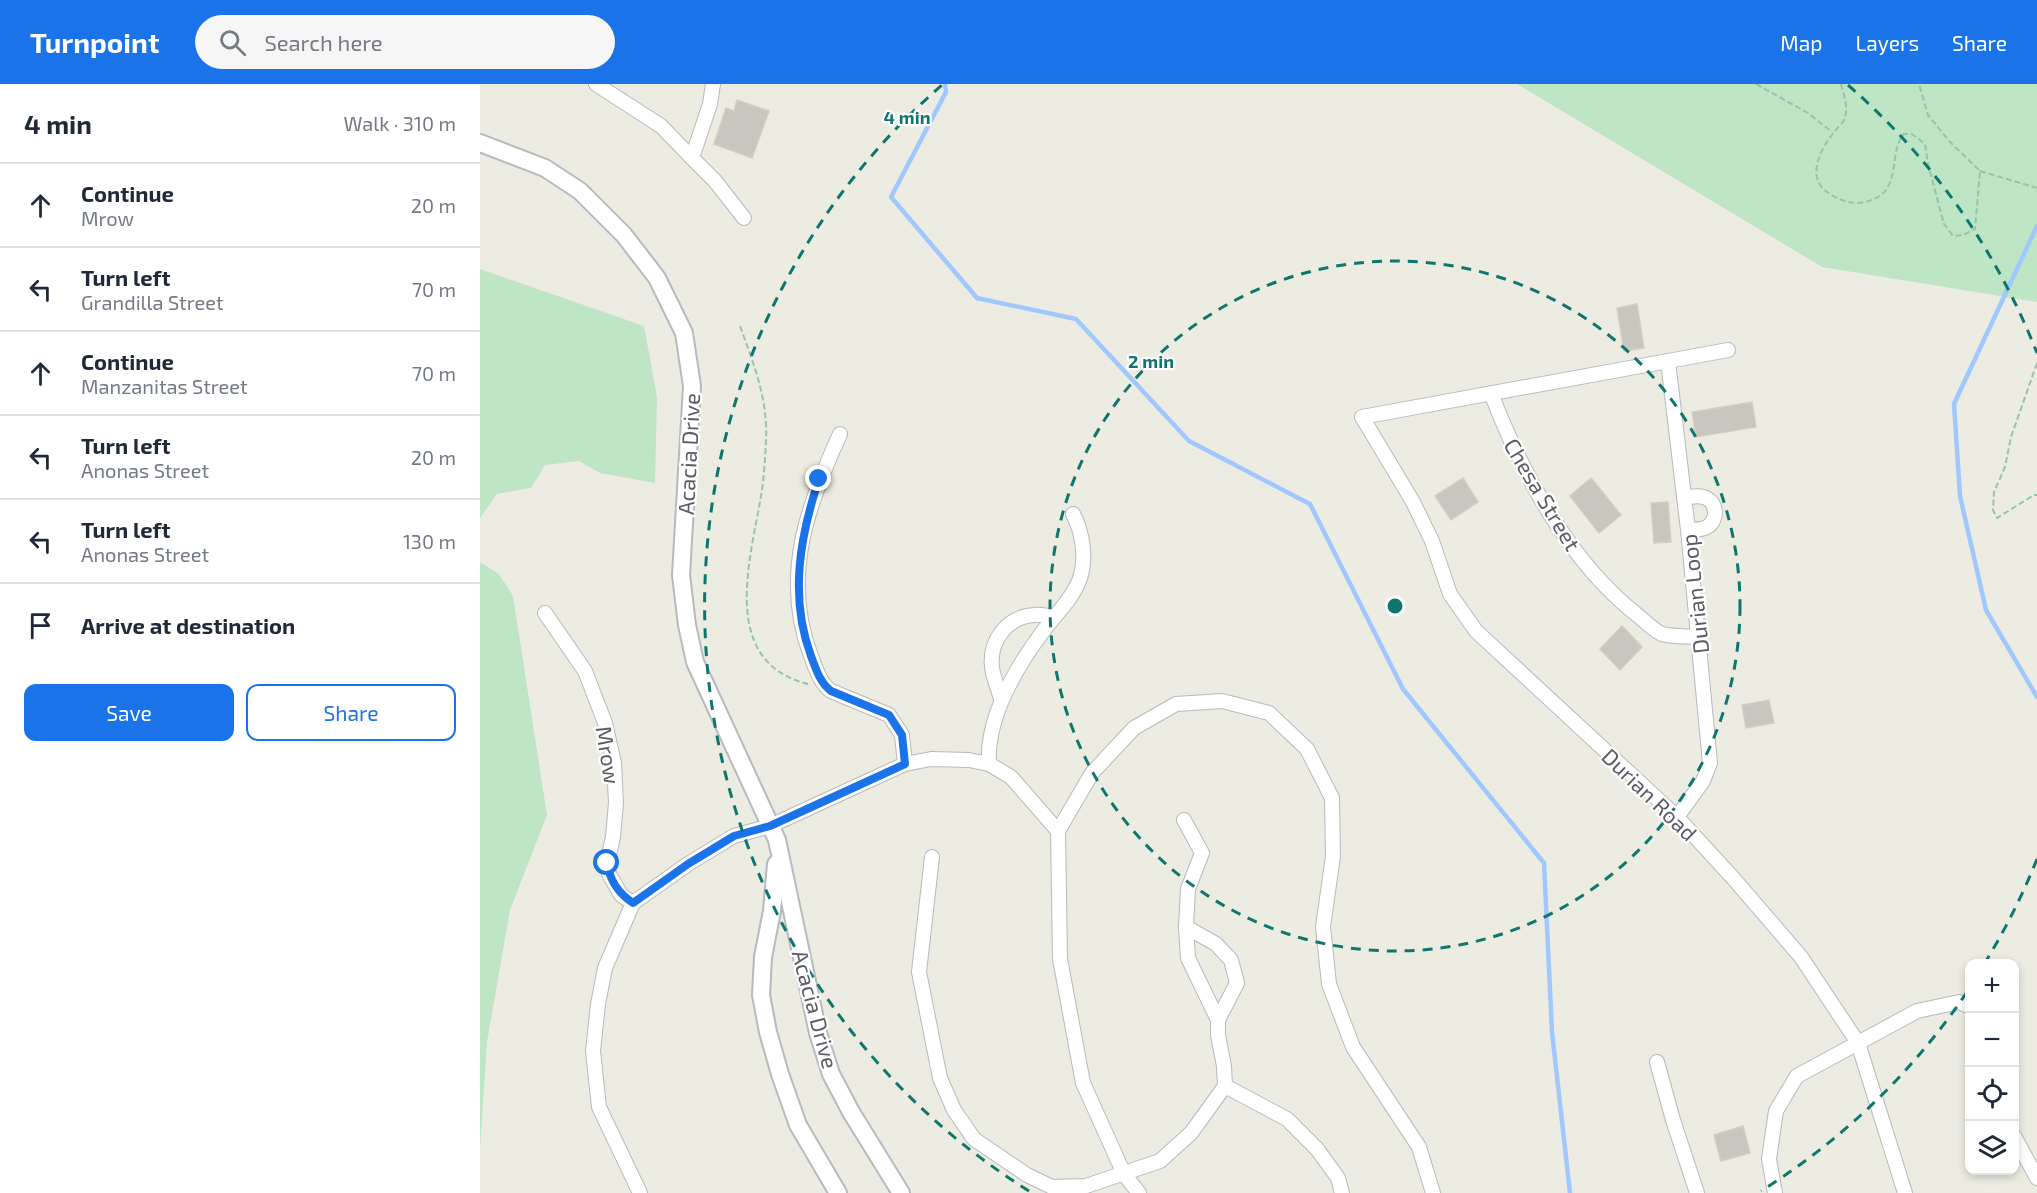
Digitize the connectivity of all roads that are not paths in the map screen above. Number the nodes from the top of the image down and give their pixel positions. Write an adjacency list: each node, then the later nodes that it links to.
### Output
1 (596, 84): 4 (street)
2 (713, 84): 4 (street)
3 (480, 143): 21 (street, Acacia Drive)
4 (692, 158): 5 (street)
5 (744, 218)
6 (1728, 350): 7 (street)
7 (1668, 361): 8 (street); 10 (street, Durian Loop)
8 (1491, 393): 15 (street, Chesa Street); 19 (street, Durian Road)
9 (840, 434): 17 (street)
10 (1684, 498): 12 (street, Durian Loop); 12 (street)
11 (1073, 514): 14 (street)
12 (1688, 530): 15 (street, Durian Loop)
13 (545, 613): 25 (street, Mrow)
14 (1054, 617): 16 (street); 16 (street)
15 (1699, 637): 19 (street, Durian Loop)
16 (1001, 699): 18 (street)
17 (905, 764): 18 (street); 21 (street)
18 (988, 764): 22 (street)
19 (1677, 817): 29 (street, Durian Road)
20 (1184, 820): 26 (street)
21 (770, 826): 23 (street, Acacia Drive); 25 (street)
22 (1058, 831): 33 (street); 40 (street)
23 (778, 845): 36 (street, Acacia Drive); 37 (street, Acacia Drive)
24 (932, 857): 33 (street)
25 (633, 903): 35 (street)
26 (1186, 927): 28 (street); 28 (street)
27 (1965, 1005): 29 (street)
28 (1218, 1020): 31 (street)
29 (1858, 1043): 42 (street); 43 (street, Durian Road)
30 (1657, 1062): 41 (street)
31 (1225, 1086): 33 (street); 39 (street)
32 (2019, 1145): 34 (street)
33 (1124, 1174): 38 (street)
34 (2037, 1178)
35 (640, 1193)
36 (838, 1193)
37 (901, 1193)
38 (1139, 1193)
39 (1342, 1193)
40 (1433, 1193)
41 (1698, 1193)
42 (1775, 1193)
43 (1905, 1193)

